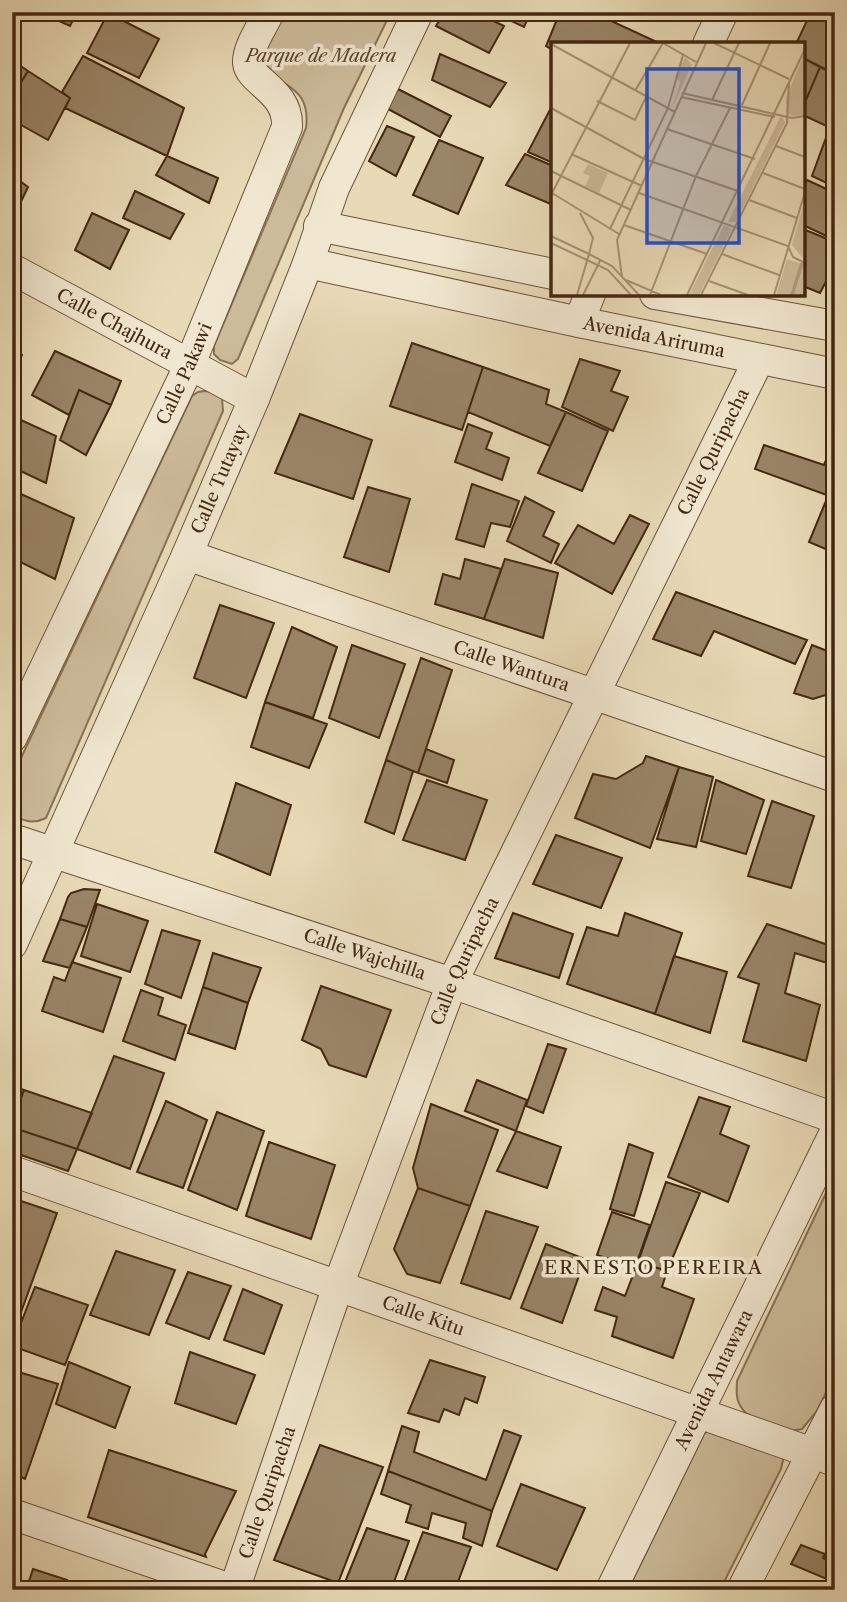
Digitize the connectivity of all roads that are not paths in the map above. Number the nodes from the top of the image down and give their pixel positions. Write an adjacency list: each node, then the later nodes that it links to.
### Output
1 (269, 12): 14 (street, Calle Pakawi)
2 (418, 12): 5 (street, Calle Tutayay)
3 (723, 12): 4 (street)
4 (709, 42)
5 (319, 226): 6 (street, Calle Tutayay); 8 (street)
6 (308, 263): 11 (street, Avenida Ariruma); 16 (street, Calle Tutayay)
7 (12, 269): 14 (street, Calle Chajhura)
8 (551, 274)
9 (589, 296): 11 (street)
10 (666, 296): 12 (street)
11 (579, 322): 13 (street, Avenida Ariruma)
12 (835, 327)
13 (759, 359): 15 (street, Avenida Ariruma); 18 (street, Calle Quripacha)
14 (190, 364): 16 (street, Calle Chajhura); 19 (street, Calle Pakawi)
15 (835, 374)
16 (254, 399): 17 (street, Calle Tutayay)
17 (187, 555): 18 (street, Calle Wantura); 22 (street, Calle Tutayay)
18 (594, 696): 20 (street, Calle Wantura); 24 (street, Calle Quripacha)
19 (12, 737)
20 (835, 777)
21 (12, 839): 22 (street, Calle Wajchilla)
22 (53, 853): 23 (street, Calle Tutayay); 24 (street, Calle Wajchilla)
23 (12, 944)
24 (452, 983): 25 (street, Calle Wajchilla); 28 (street, Calle Quripacha)
25 (835, 1118)
26 (835, 1132): 30 (street, Avenida Antawara)
27 (12, 1171): 28 (street, Calle Kitu)
28 (338, 1286): 30 (street, Calle Kitu); 33 (street, Calle Quripacha)
29 (835, 1409): 31 (street)
30 (699, 1412): 31 (street, Calle Kitu); 34 (street, Avenida Antawara)
31 (824, 1457): 35 (street)
32 (12, 1514): 33 (street)
33 (233, 1590)
34 (611, 1590)
35 (742, 1590)

